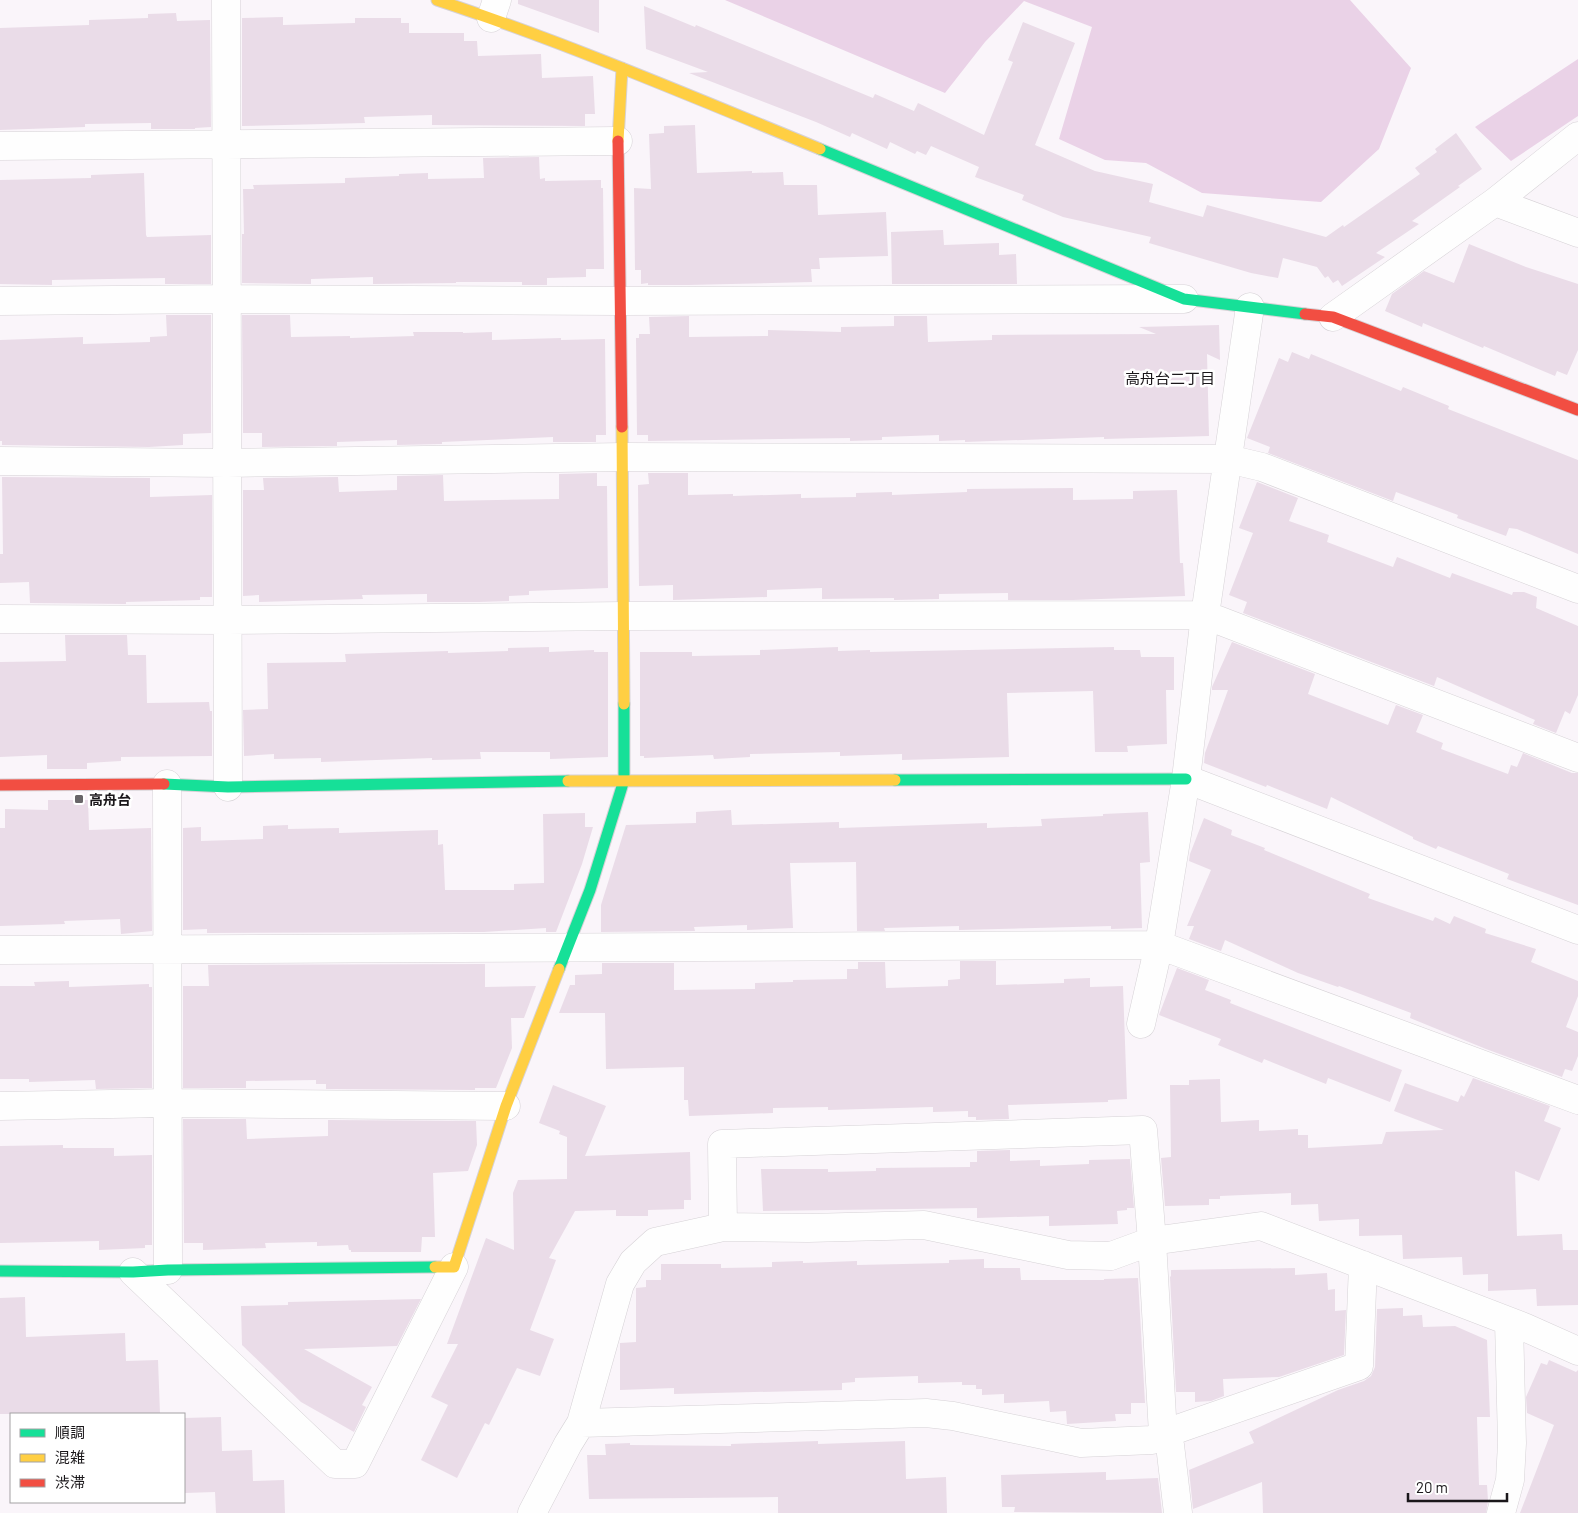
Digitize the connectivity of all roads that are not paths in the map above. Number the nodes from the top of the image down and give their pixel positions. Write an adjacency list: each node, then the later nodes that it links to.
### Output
1 (226, 0): 7 (street)
2 (437, 0): 3 (street)
3 (494, 9): 4 (street)
4 (622, 68): 6 (street); 12 (street)
5 (1578, 136): 9 (street)
6 (618, 141): 7 (street); 13 (street)
7 (226, 145): 8 (street); 11 (street)
8 (0, 146)
9 (1495, 202): 10 (street); 16 (street)
10 (1578, 233)
11 (227, 299): 13 (street); 14 (street); 21 (street)
12 (1184, 299): 13 (street); 15 (street)
13 (621, 300): 18 (street)
14 (0, 301)
15 (1250, 307): 16 (street); 19 (street)
16 (1333, 317): 17 (street)
17 (1578, 410)
18 (623, 457): 19 (street); 21 (street); 24 (street)
19 (1228, 458): 22 (street); 23 (street)
20 (0, 461): 21 (street)
21 (227, 463): 26 (street)
22 (1578, 589)
23 (1205, 615): 24 (street); 27 (street); 28 (street)
24 (624, 616): 26 (street); 29 (street)
25 (0, 619): 26 (street)
26 (227, 620): 32 (street)
27 (1578, 758)
28 (1186, 779): 29 (street); 33 (street); 34 (street)
29 (624, 780): 32 (street); 35 (street)
30 (167, 784): 31 (street); 32 (street); 36 (street)
31 (0, 786)
32 (228, 786)
33 (1578, 930)
34 (1159, 945): 35 (street); 38 (street); 39 (street)
35 (568, 946): 36 (street); 42 (street)
36 (167, 949): 37 (street); 40 (street)
37 (0, 950)
38 (1141, 1024)
39 (1578, 1100)
40 (167, 1104): 41 (street); 42 (street); 47 (street)
41 (0, 1106)
42 (506, 1106): 46 (street)
43 (723, 1227): 44 (street); 44 (street); 52 (street)
44 (1152, 1241): 45 (street); 53 (street)
45 (1363, 1265): 50 (street); 53 (street)
46 (454, 1267): 47 (street); 49 (street)
47 (168, 1270): 49 (street)
48 (0, 1271): 49 (street)
49 (133, 1272)
50 (1508, 1322): 51 (street); 56 (street)
51 (1578, 1351)
52 (581, 1424): 53 (street); 54 (street)
53 (1162, 1434): 55 (street)
54 (532, 1513)
55 (1178, 1513)
56 (1501, 1513)

